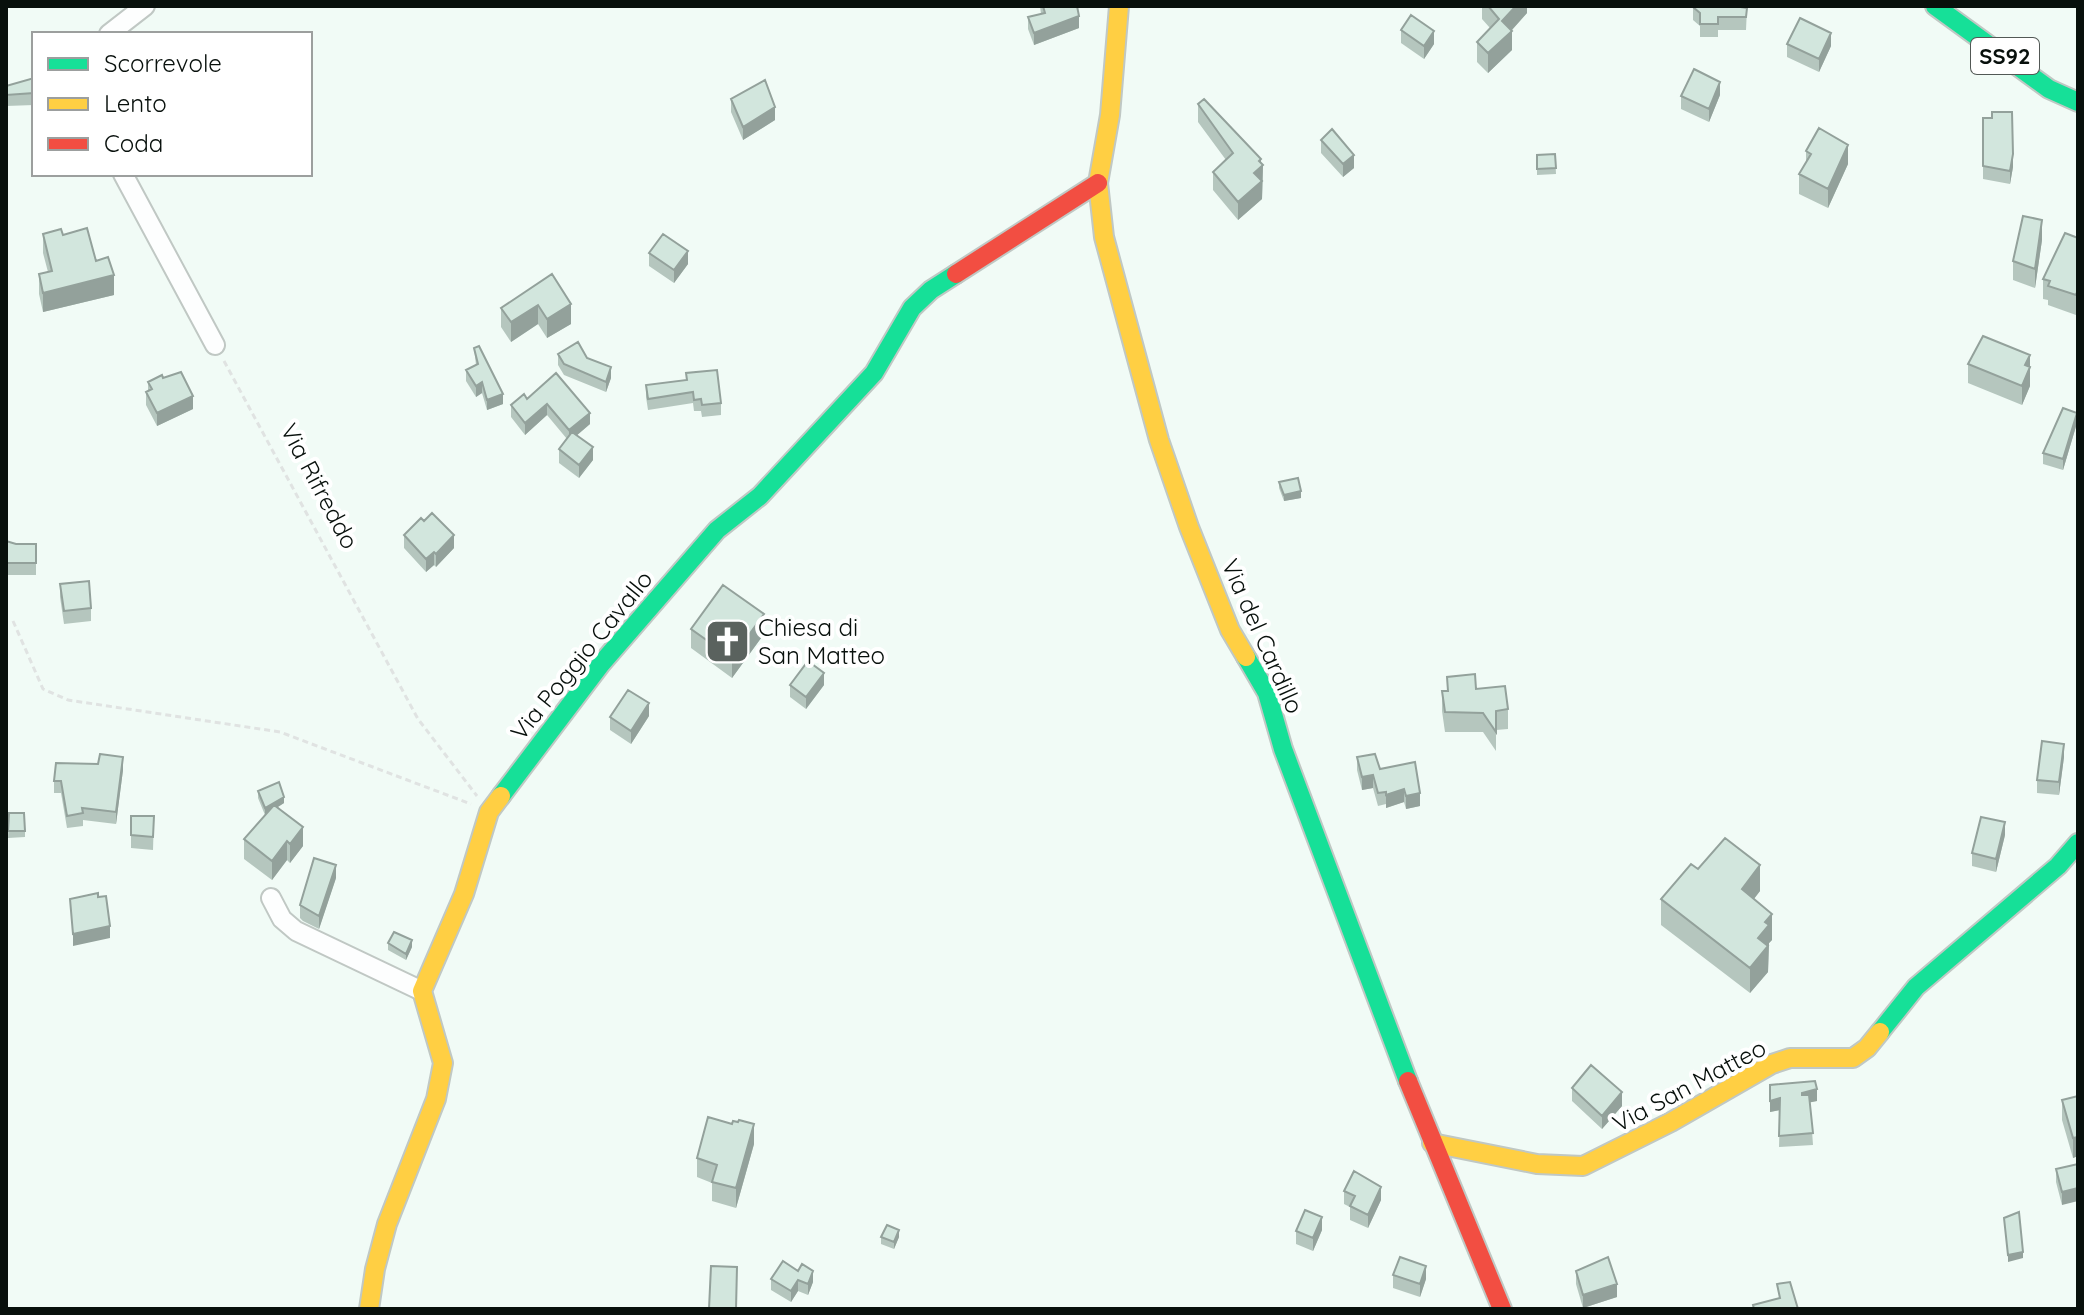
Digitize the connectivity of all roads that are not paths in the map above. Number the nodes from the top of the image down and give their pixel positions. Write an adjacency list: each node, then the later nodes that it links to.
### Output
1 (145, 6): 4 (street)
2 (1119, 6): 7 (street, Via del Cardillo)
3 (1935, 6): 5 (street, SS92)
4 (112, 32)
5 (2078, 102)
6 (124, 176): 8 (street)
7 (1098, 183): 11 (street, Via Poggio Cavallo); 12 (street, Via del Cardillo)
8 (215, 345)
9 (2078, 843): 12 (street, Via San Matteo)
10 (271, 898): 11 (street)
11 (422, 991): 13 (street)
12 (1432, 1143): 14 (street, Via del Cardillo)
13 (369, 1309)
14 (1502, 1309)

